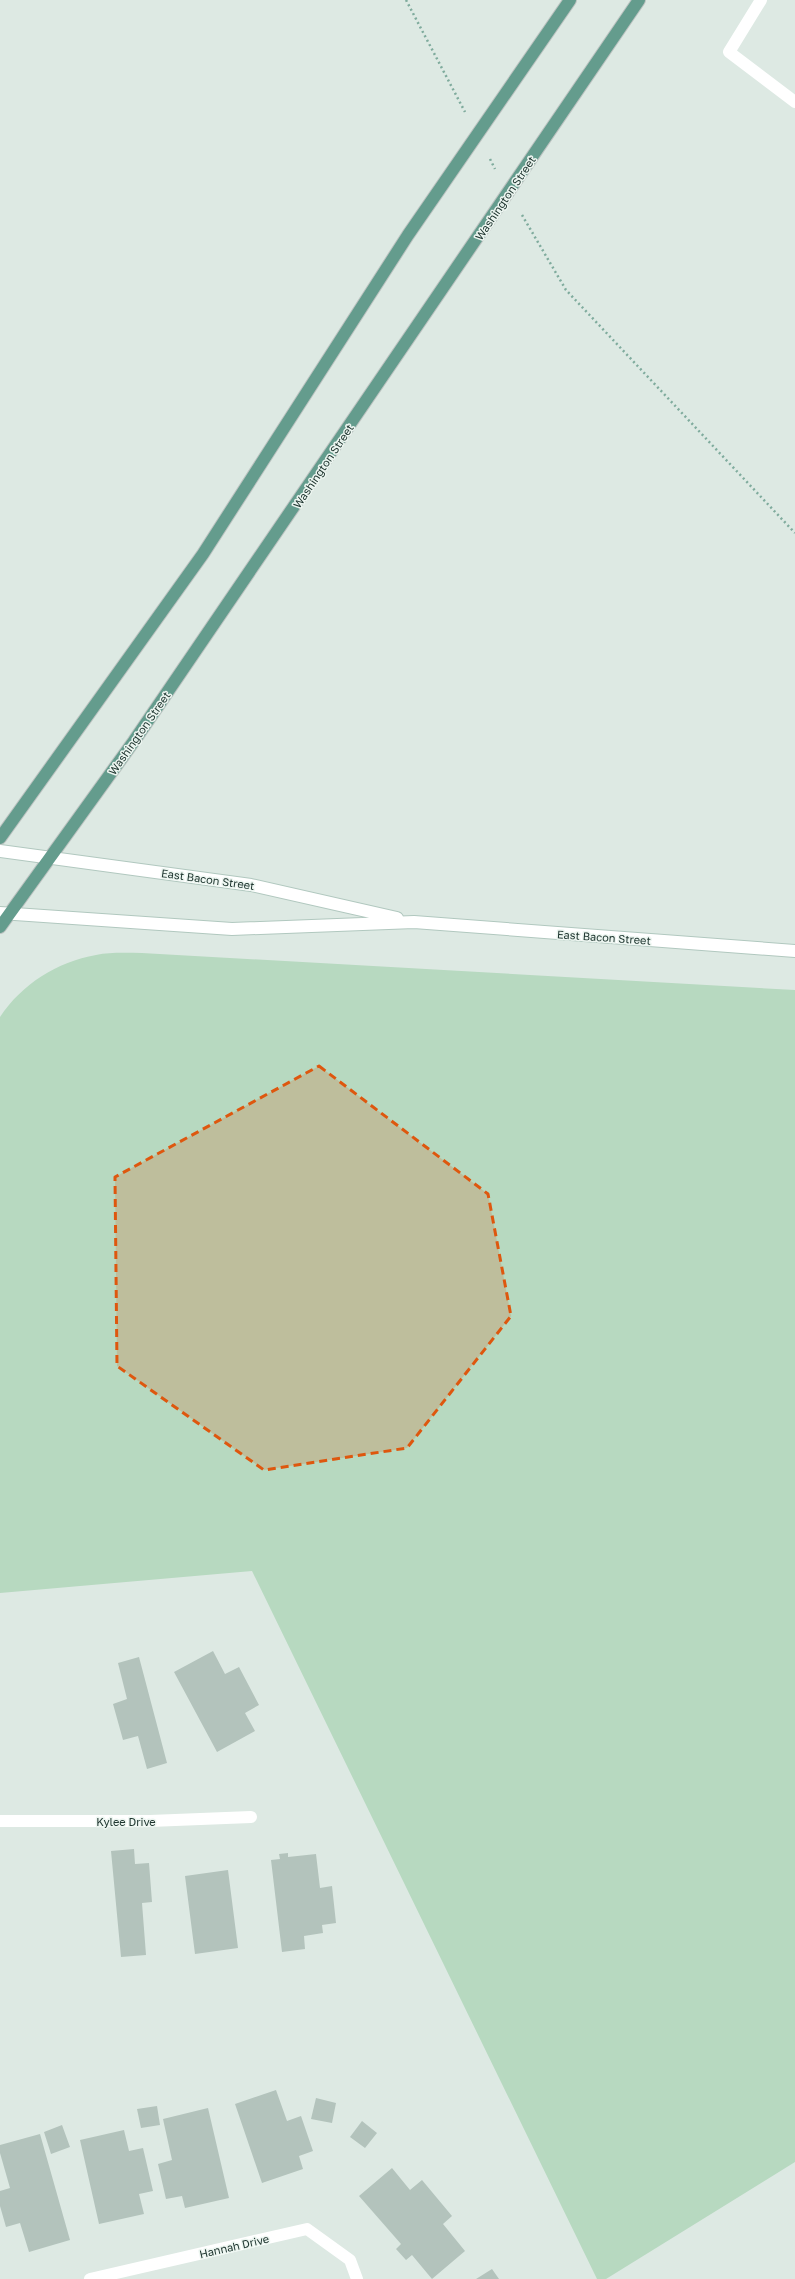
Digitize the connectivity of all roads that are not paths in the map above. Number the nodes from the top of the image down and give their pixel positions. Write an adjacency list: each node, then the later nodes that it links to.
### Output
1 (570, 0): 5 (main road)
2 (639, 0): 7 (main road, Washington Street)
3 (761, 0): 4 (main road)
4 (795, 102)
5 (0, 838)
6 (0, 852): 7 (main road, East Bacon Street)
7 (50, 857): 8 (main road, Washington Street); 9 (main road, East Bacon Street)
8 (5, 913): 9 (main road, East Bacon Street); 10 (main road, Washington Street)
9 (414, 922): 11 (main road, East Bacon Street)
10 (0, 927)
11 (795, 951)
12 (251, 1817): 13 (main road, Kylee Drive)
13 (0, 1821)
14 (90, 2279): 15 (main road, Hannah Drive)
15 (357, 2279)

